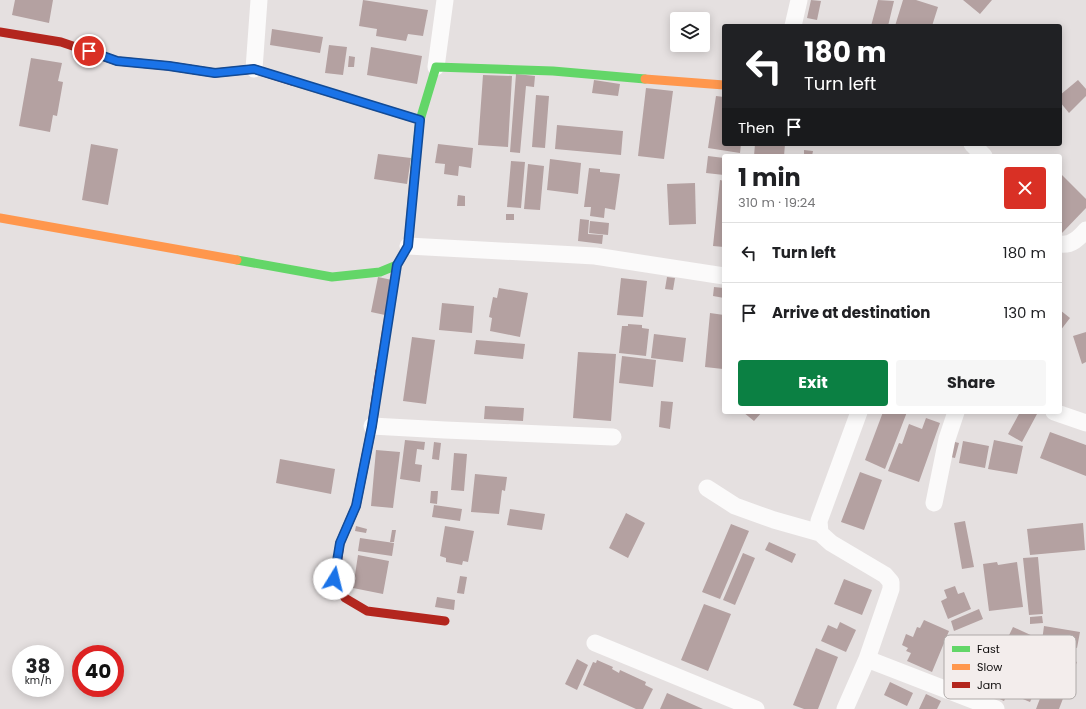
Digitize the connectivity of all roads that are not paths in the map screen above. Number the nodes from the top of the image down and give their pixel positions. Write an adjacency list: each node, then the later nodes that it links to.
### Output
1 (259, 0): 7 (street)
2 (445, 0): 6 (street)
3 (799, 0): 4 (street)
4 (793, 24)
5 (0, 32): 7 (street)
6 (436, 67): 8 (street); 9 (street)
7 (254, 69): 9 (street)
8 (722, 85)
9 (420, 120): 15 (street)
10 (974, 146): 11 (street)
11 (982, 154)
12 (0, 218): 16 (street)
13 (1086, 230): 14 (street)
14 (1062, 244)
15 (408, 246): 16 (street); 17 (street)
16 (397, 265): 22 (street)
17 (722, 276)
18 (858, 414): 26 (street)
19 (955, 414): 25 (street)
20 (1060, 414): 21 (street)
21 (1086, 423)
22 (372, 426): 23 (street); 27 (street)
23 (613, 437)
24 (707, 488): 26 (street)
25 (934, 503)
26 (820, 533): 29 (street)
27 (445, 620)
28 (595, 643): 32 (street)
29 (867, 659): 30 (street); 33 (street)
30 (944, 689)
31 (970, 699): 34 (street)
32 (756, 709)
33 (846, 709)
34 (996, 709)

